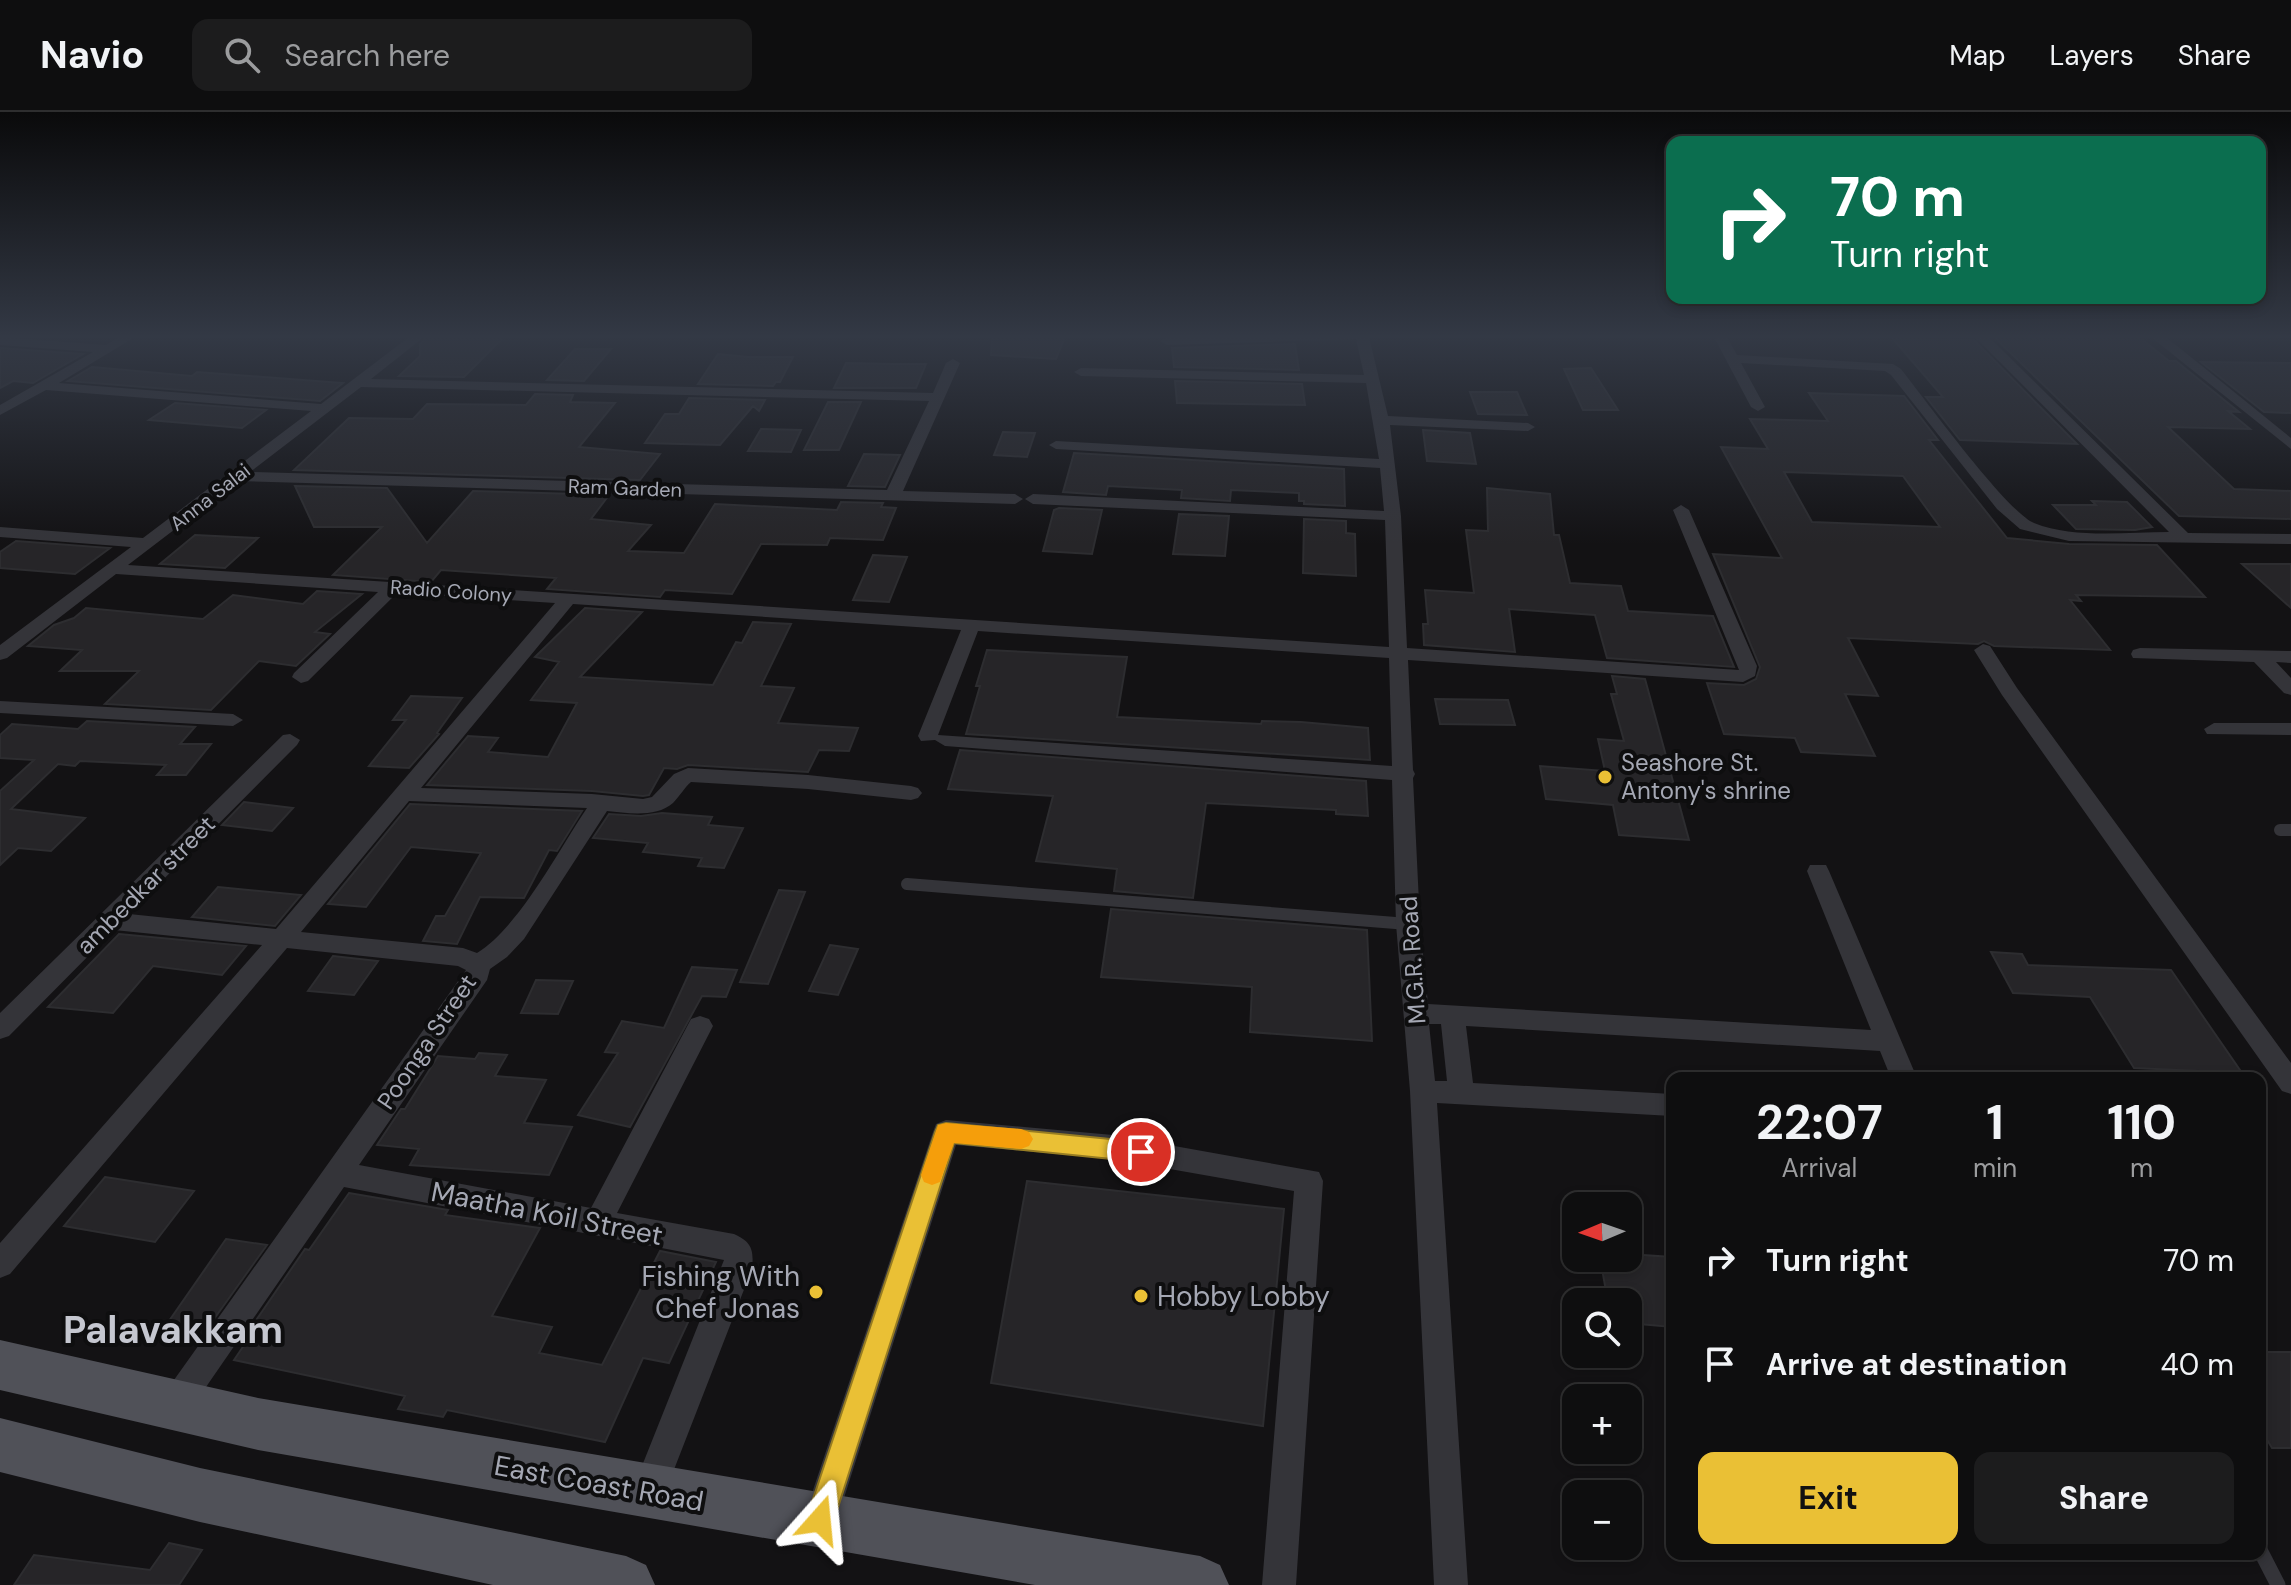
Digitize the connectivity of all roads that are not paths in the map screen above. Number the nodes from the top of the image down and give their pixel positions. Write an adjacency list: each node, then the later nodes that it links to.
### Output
1 (294, 406): 8 (street)
2 (326, 406): 8 (street, Anna Salai)
3 (934, 406): 15 (street)
4 (1379, 406): 9 (street, M.G.R. Road)
5 (1923, 406): 21 (street)
6 (2050, 406): 21 (street)
7 (2242, 406): 12 (street)
8 (323, 408): 14 (street, Anna Salai)
9 (1382, 420): 10 (street); 13 (street, M.G.R. Road)
10 (1528, 427)
11 (1056, 445): 13 (street)
12 (2291, 445)
13 (1388, 464): 19 (street, M.G.R. Road)
14 (236, 476): 15 (street, Ram Garden); 23 (street, Anna Salai)
15 (892, 497): 16 (street, Ram Garden)
16 (1015, 499)
17 (1033, 499): 19 (street)
18 (1681, 510): 30 (street, Radio Colony)
19 (1393, 516): 30 (street, M.G.R. Road)
20 (0, 532): 23 (street)
21 (2183, 537): 22 (street)
22 (2291, 539)
23 (149, 543): 24 (street, Anna Salai)
24 (115, 569): 25 (street, Radio Colony); 29 (street, Anna Salai)
25 (393, 587): 26 (street, Radio Colony); 34 (street)
26 (568, 599): 27 (street, Radio Colony); 43 (street)
27 (971, 627): 30 (street, Radio Colony); 41 (street)
28 (1983, 650): 57 (street)
29 (0, 654)
30 (1397, 654): 41 (street, M.G.R. Road)
31 (2140, 654): 32 (street)
32 (2259, 656): 33 (street); 35 (street)
33 (2291, 657)
34 (301, 677)
35 (2291, 689)
36 (0, 707): 37 (street)
37 (233, 720)
38 (2214, 729): 39 (street)
39 (2291, 729)
40 (290, 740): 47 (street, ambedkar street)
41 (1405, 774): 48 (street, M.G.R. Road)
42 (911, 793): 44 (street)
43 (402, 794): 44 (street); 49 (street)
44 (598, 803): 50 (street, Poonga Street)
45 (1818, 871): 55 (street)
46 (907, 884): 48 (lane)
47 (109, 921): 49 (street); 54 (street, ambedkar street)
48 (1408, 924): 51 (street, M.G.R. Road)
49 (283, 937): 50 (street); 63 (street)
50 (477, 965): 61 (street, Poonga Street)
51 (1416, 1013): 52 (street); 58 (street, M.G.R. Road)
52 (1452, 1015): 55 (street); 59 (street)
53 (700, 1026): 62 (street)
54 (0, 1029)
55 (1888, 1041): 56 (street)
56 (1901, 1072)
57 (2291, 1083)
58 (1423, 1091): 59 (street); 73 (street, M.G.R. Road)
59 (1461, 1093): 60 (street)
60 (1666, 1105)
61 (337, 1173): 62 (street, Maatha Koil Street); 65 (street, Poonga Street)
62 (598, 1222): 67 (street, Maatha Koil Street)
63 (0, 1264)
64 (0, 1365): 65 (main road, East Coast Road)
65 (175, 1405): 67 (main road, East Coast Road)
66 (0, 1445): 70 (main road)
67 (648, 1492): 68 (main road, East Coast Road)
68 (820, 1520): 71 (main road, East Coast Road); 72 (street)
69 (2265, 1560): 74 (lane)
70 (617, 1584)
71 (1200, 1585)
72 (1279, 1585)
73 (1451, 1585)
74 (2278, 1585)

